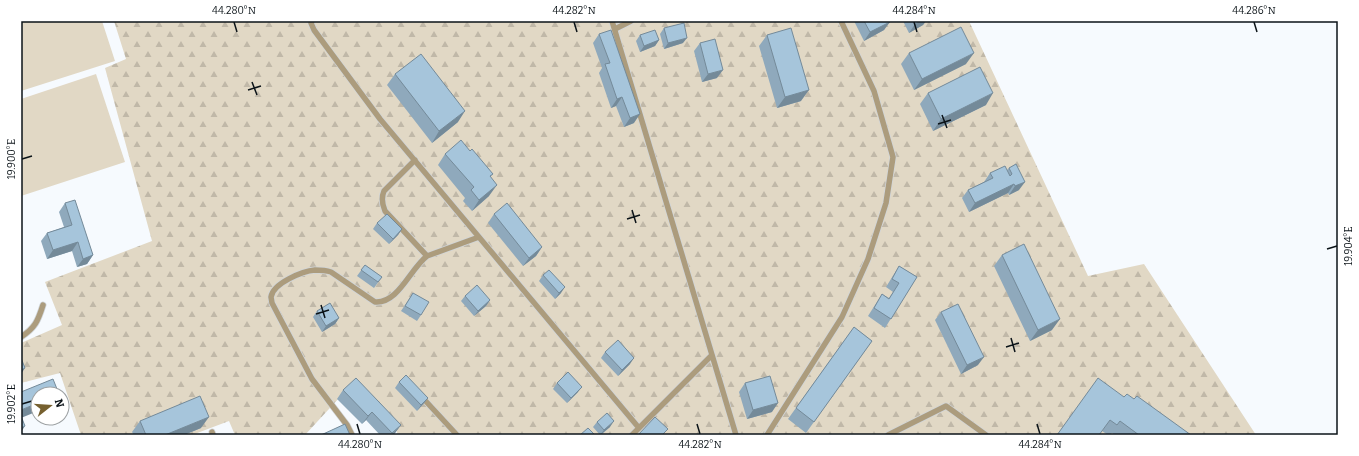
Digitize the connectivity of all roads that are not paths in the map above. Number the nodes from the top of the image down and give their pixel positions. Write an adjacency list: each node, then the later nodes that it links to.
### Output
1 (312, 21): 6 (lane)
2 (612, 21): 5 (lane)
3 (631, 21): 5 (lane)
4 (841, 21): 18 (lane)
5 (615, 29): 11 (lane)
6 (415, 160): 7 (lane); 8 (lane)
7 (479, 237): 8 (lane); 13 (lane)
8 (427, 256): 14 (lane)
9 (43, 305): 10 (lane)
10 (21, 337)
11 (712, 355): 13 (lane); 17 (lane)
12 (417, 392): 15 (lane)
13 (639, 428): 16 (lane)
14 (352, 435)
15 (458, 435)
16 (632, 435)
17 (736, 435)
18 (767, 435)
19 (888, 435): 20 (lane)
20 (986, 435)

